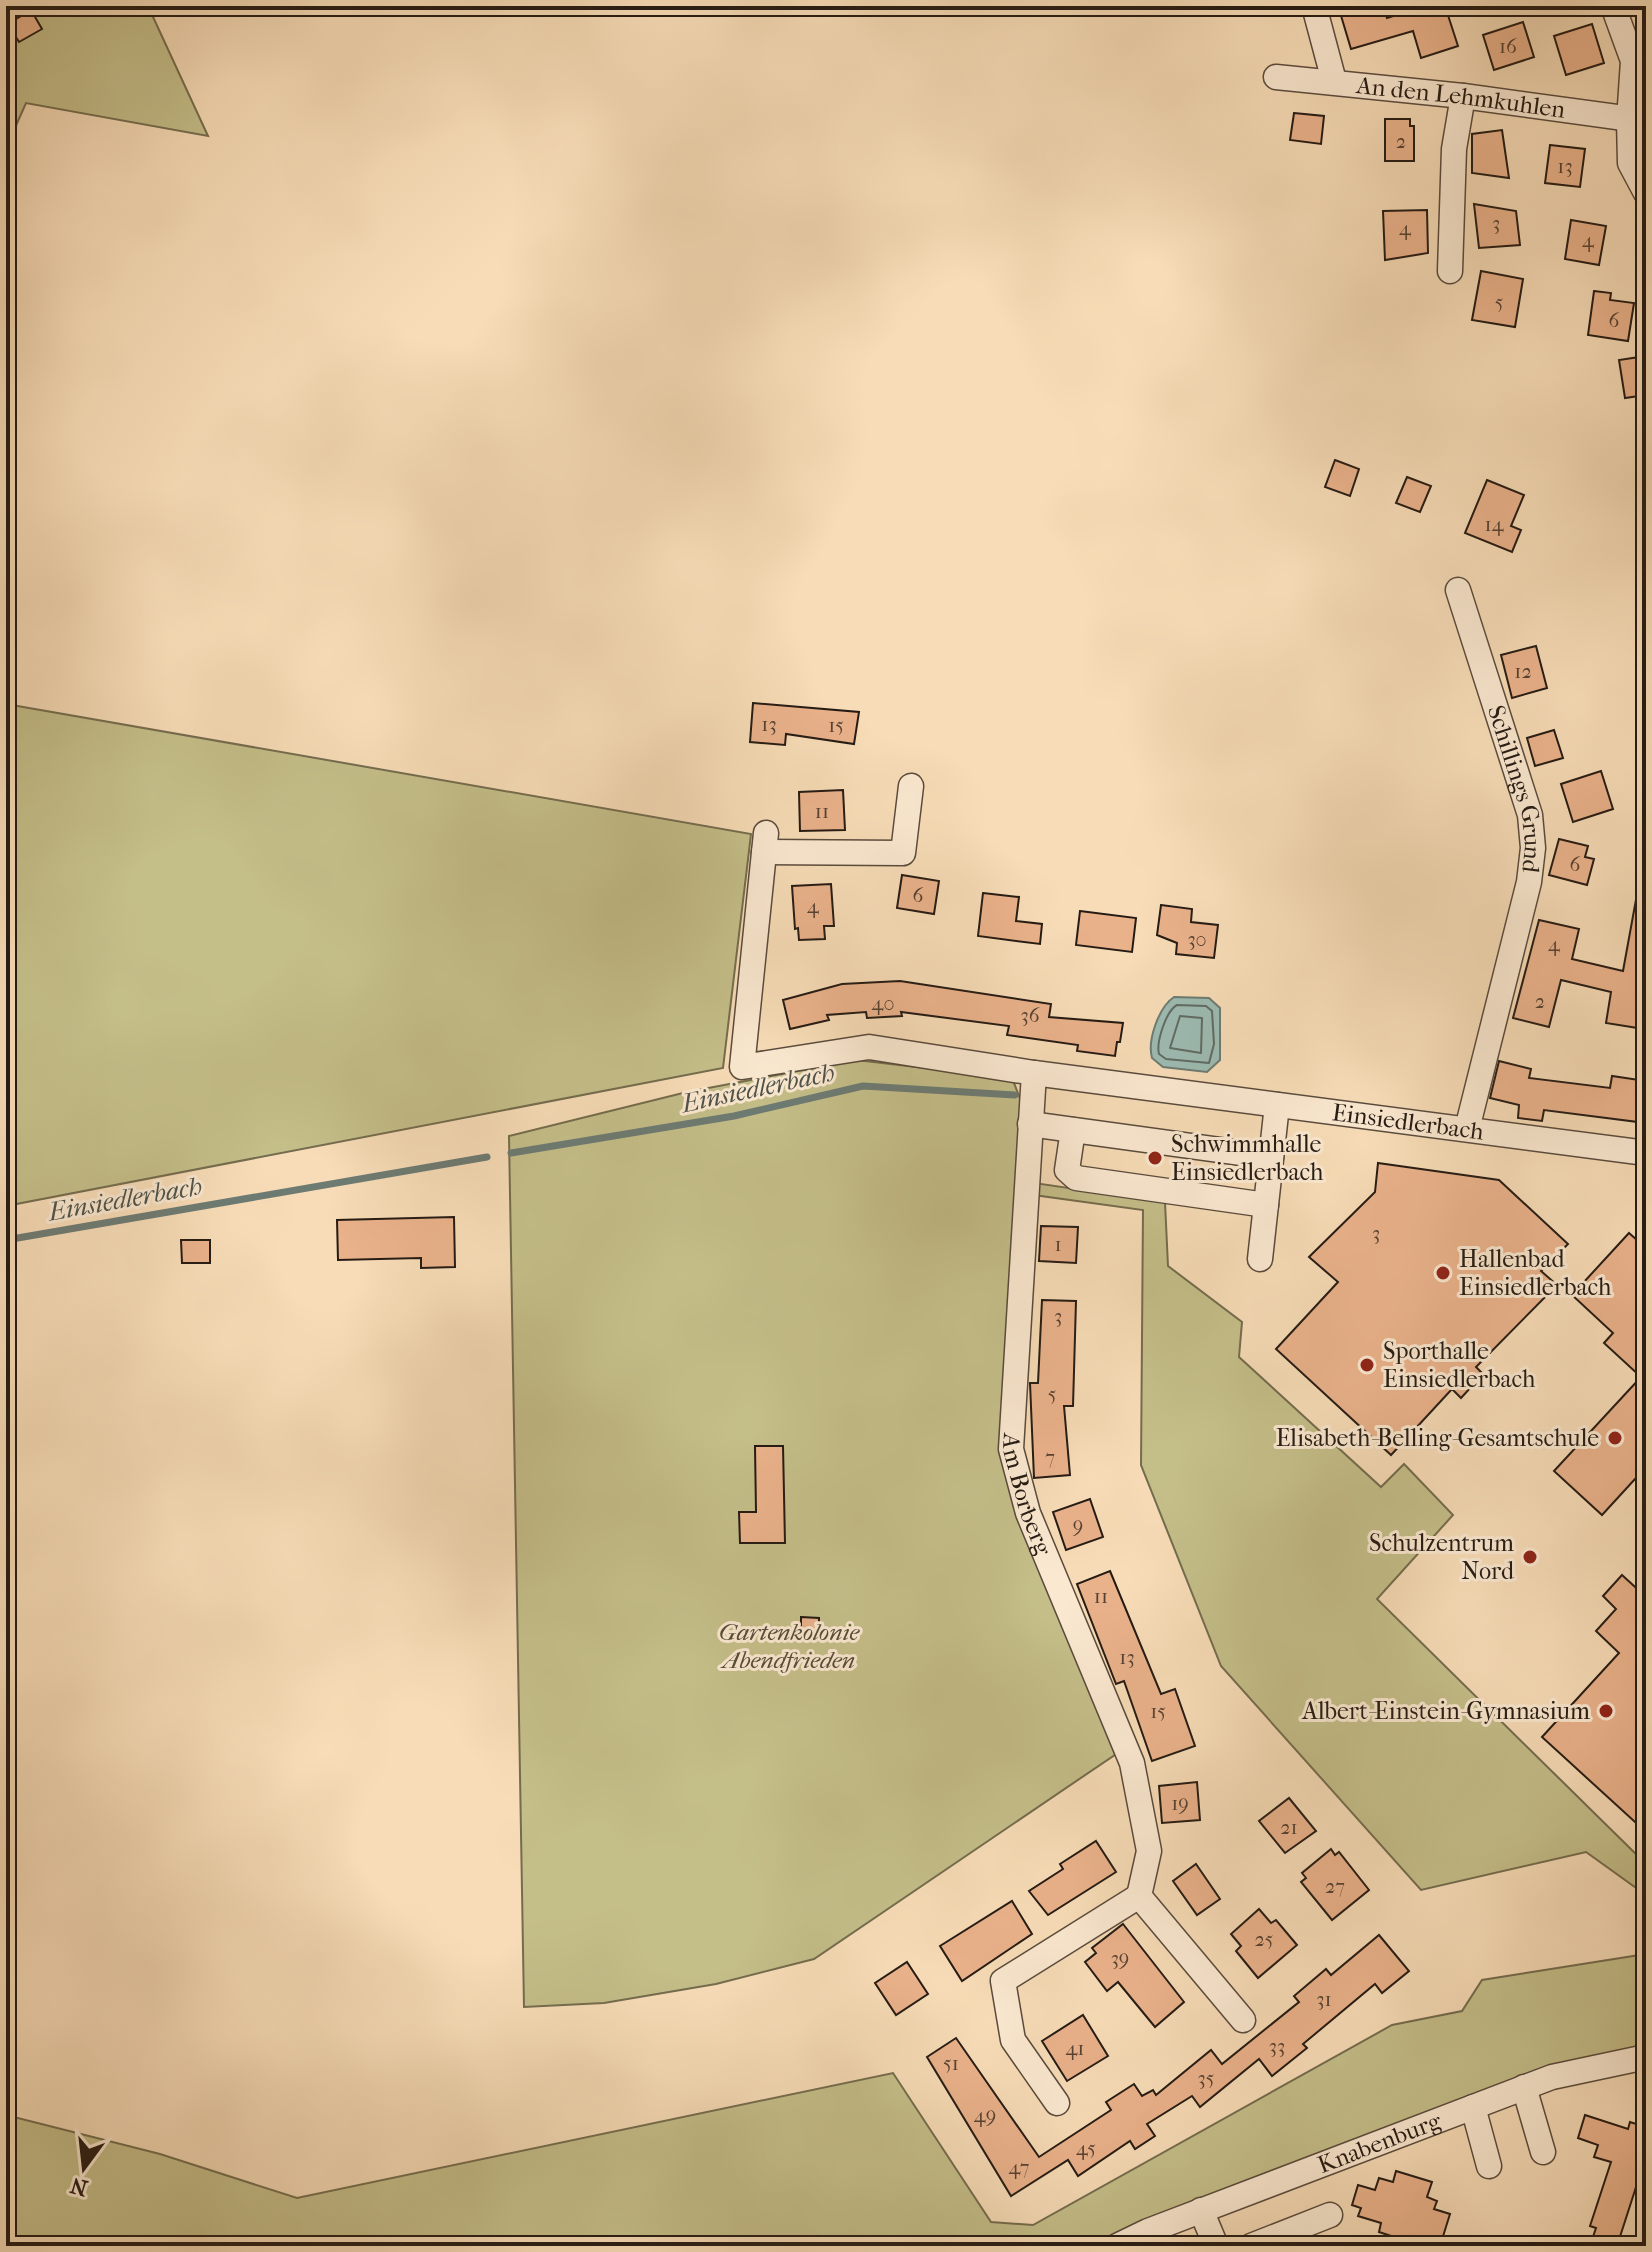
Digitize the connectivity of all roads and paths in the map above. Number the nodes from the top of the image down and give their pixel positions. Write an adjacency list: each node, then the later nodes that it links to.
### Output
1 (1314, 6): 4 (street)
2 (1613, 6): 6 (street)
3 (1276, 77): 4 (street, An den Lehmkuhlen)
4 (1334, 81): 5 (street, An den Lehmkuhlen)
5 (1463, 96): 6 (street, An den Lehmkuhlen); 8 (street)
6 (1637, 120): 7 (street)
7 (1646, 193)
8 (1450, 271)
9 (1458, 590): 14 (street, Schillings Grund)
10 (911, 786): 11 (street, Einsiedlerbach)
11 (1034, 1073): 12 (street, Einsiedlerbach); 13 (street, Am Borberg)
12 (1277, 1105): 14 (street, Einsiedlerbach); 17 (street)
13 (1030, 1124): 15 (street); 20 (street, Am Borberg)
14 (1467, 1129): 16 (street, Einsiedlerbach)
15 (1073, 1130): 17 (street); 18 (street)
16 (1646, 1153)
17 (1271, 1157): 18 (street)
18 (1266, 1205): 19 (street)
19 (1260, 1259)
20 (1139, 1896): 21 (street); 24 (street)
21 (1243, 2020)
22 (1646, 2057): 23 (street, Knabenburg)
23 (1524, 2087): 25 (street, Knabenburg); 26 (street)
24 (1057, 2103)
25 (1473, 2107): 27 (street); 28 (street, Knabenburg)
26 (1543, 2152)
27 (1489, 2166)
28 (1201, 2210): 30 (street, Knabenburg); 31 (street)
29 (1330, 2215): 32 (street)
30 (1117, 2246)
31 (1216, 2246)
32 (1251, 2246)

